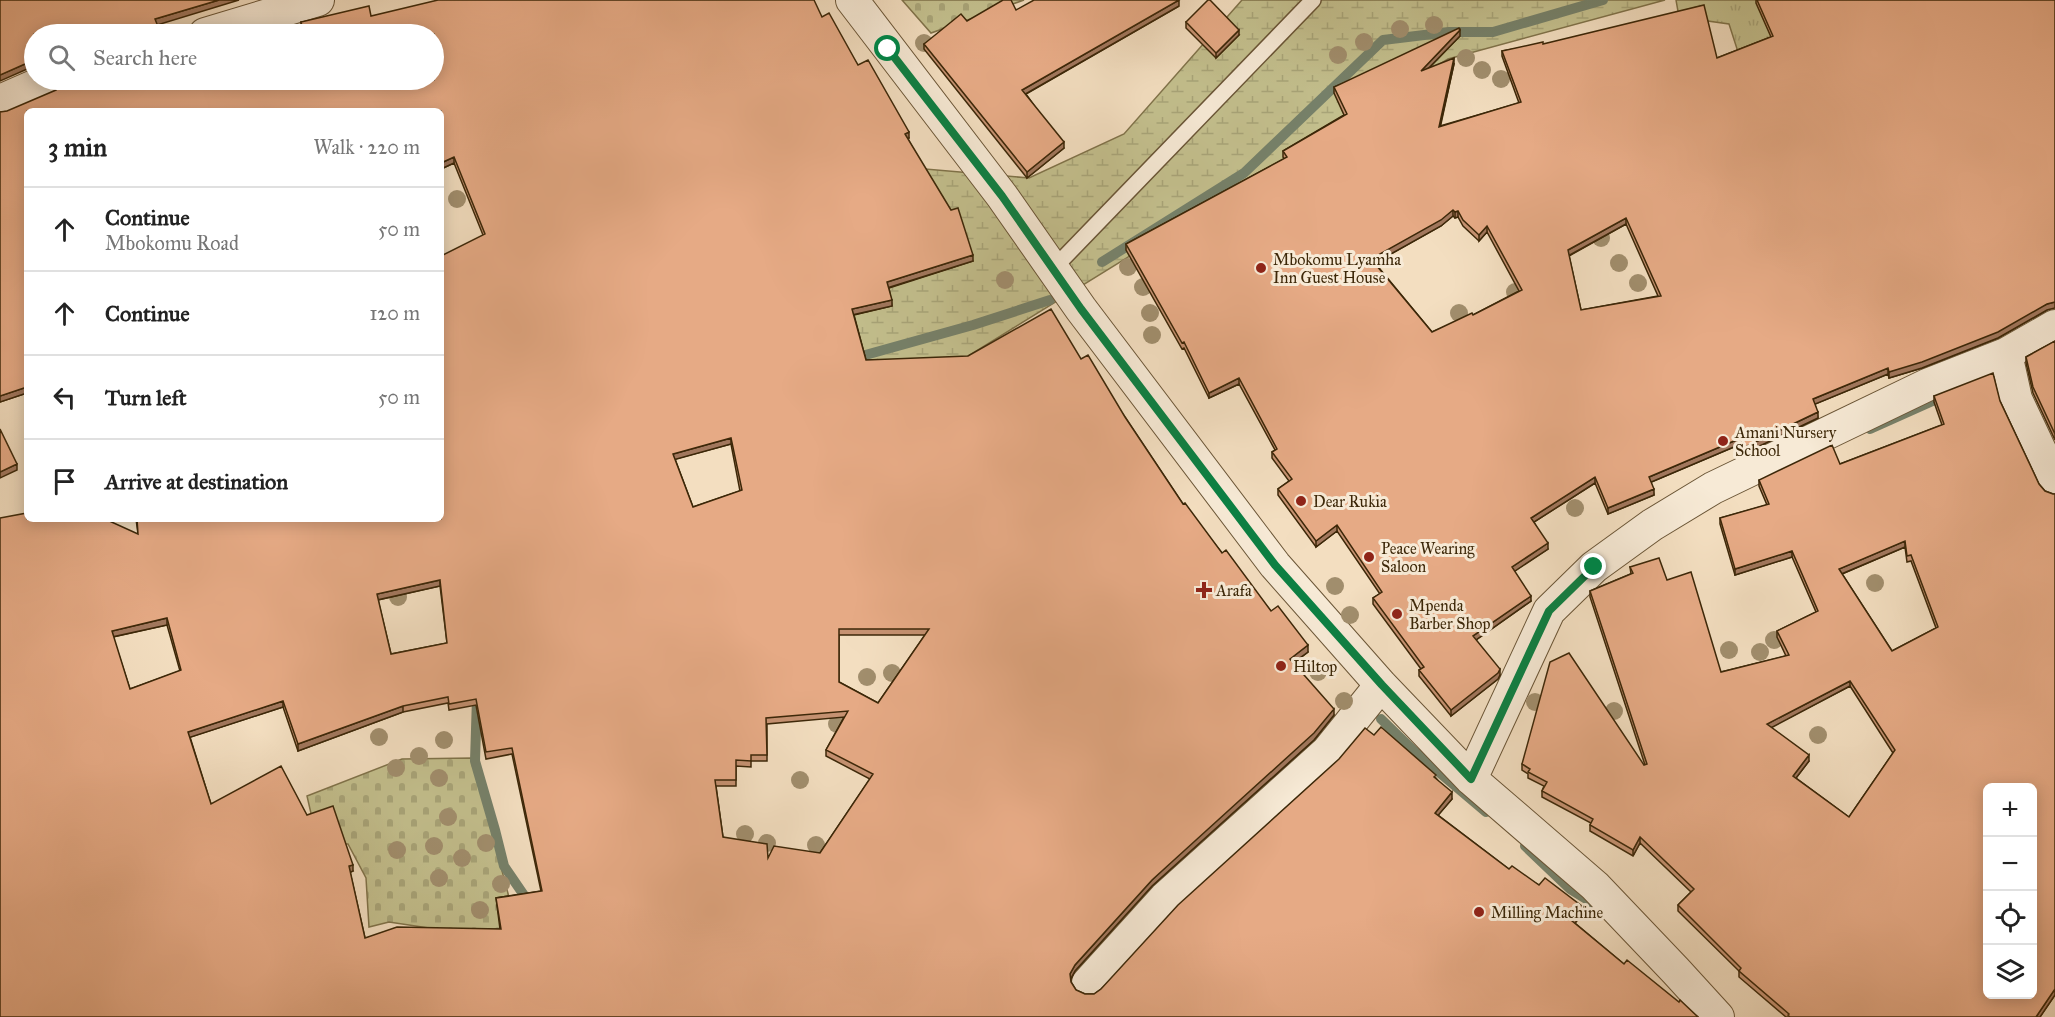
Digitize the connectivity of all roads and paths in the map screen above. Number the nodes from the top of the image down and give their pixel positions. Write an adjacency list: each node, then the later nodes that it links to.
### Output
1 (318, 0): 4 (street)
2 (852, 0): 7 (street)
3 (1313, 0): 7 (lane)
4 (236, 24)
5 (25, 90): 6 (street)
6 (0, 101)
7 (1053, 269): 11 (street)
8 (2055, 326): 9 (street)
9 (2006, 354): 10 (street); 12 (street)
10 (2055, 482)
11 (1382, 685): 12 (street); 13 (street)
12 (1471, 779): 14 (street)
13 (1088, 983)
14 (1718, 1017)

